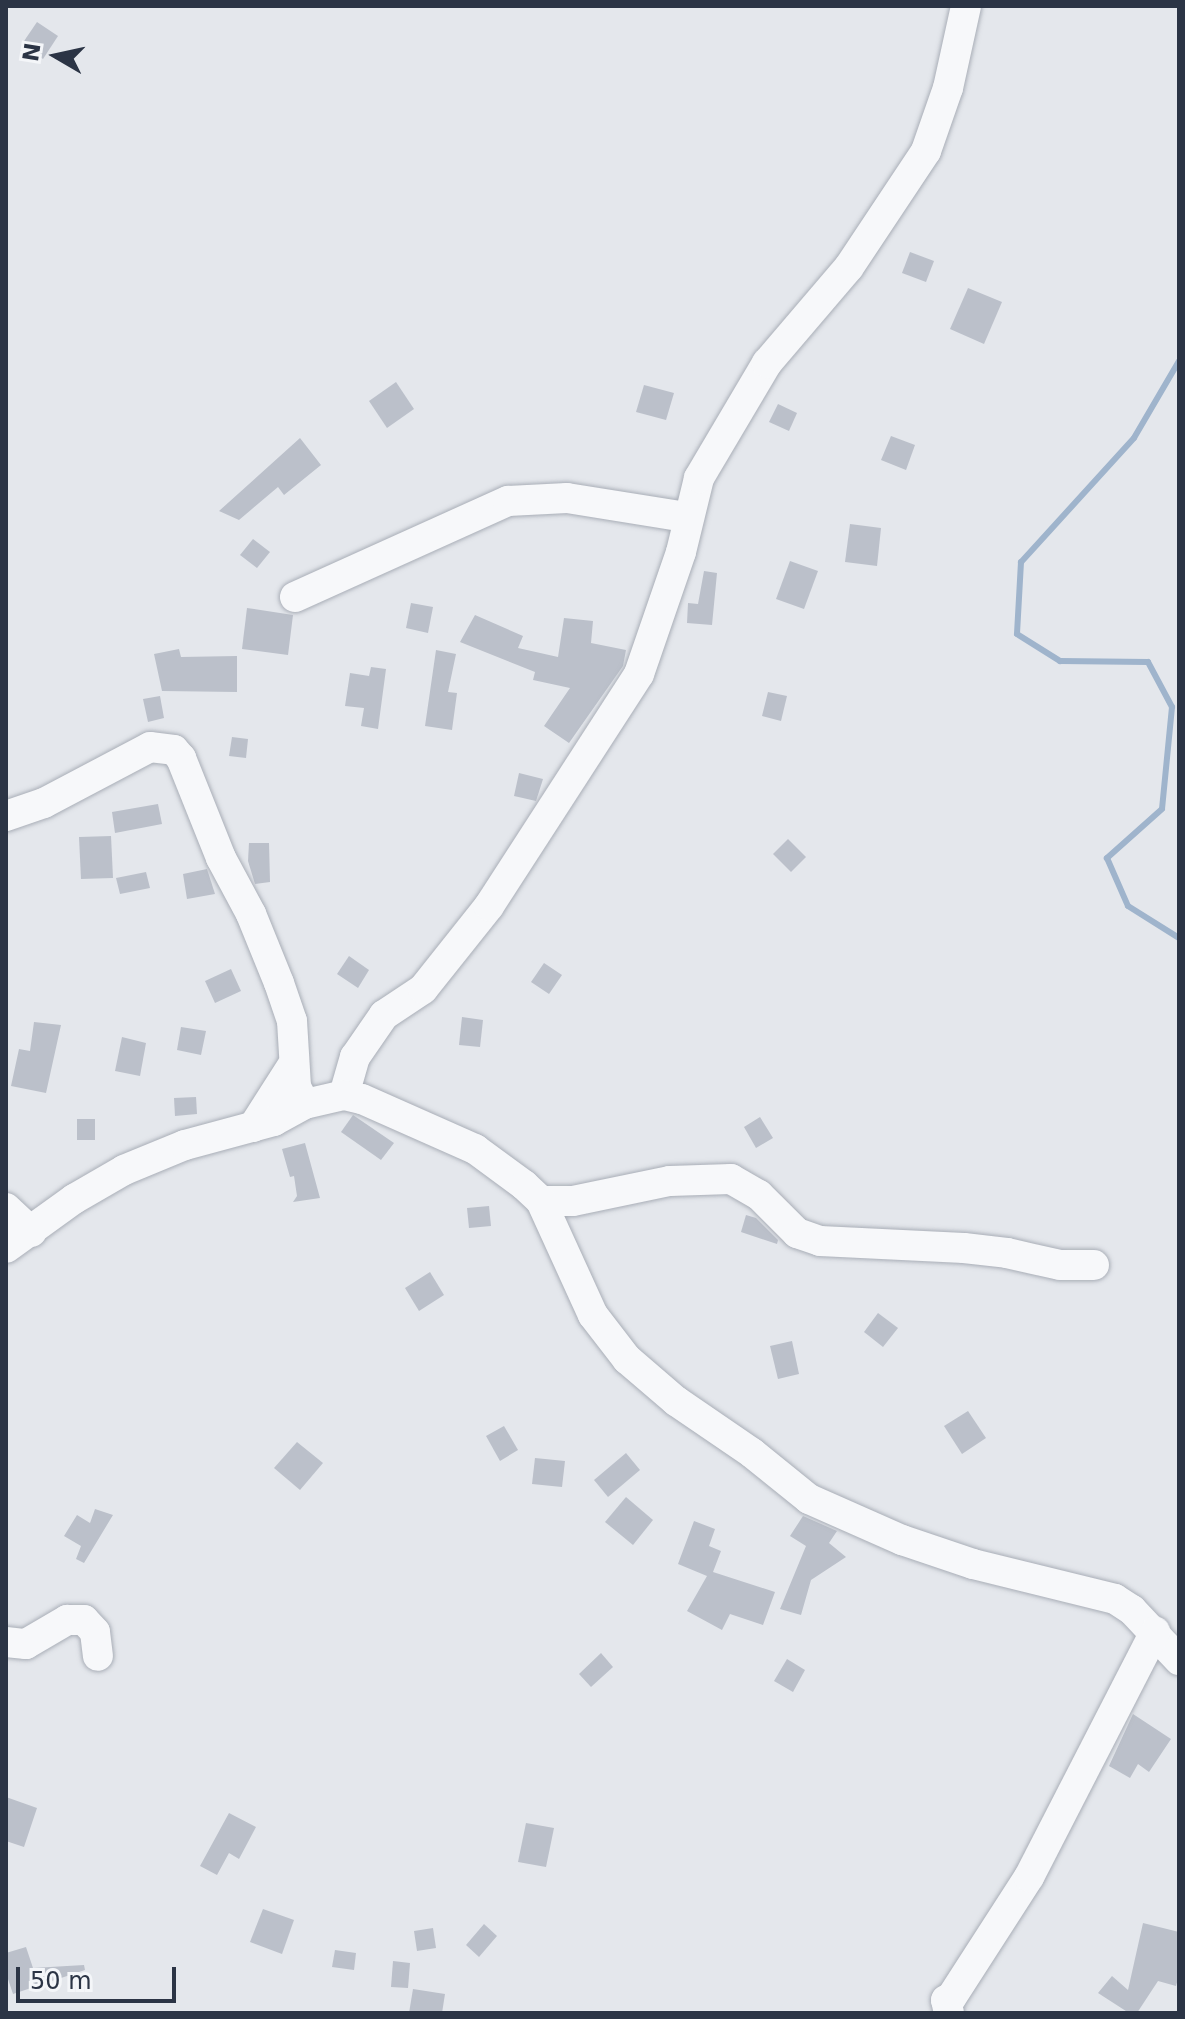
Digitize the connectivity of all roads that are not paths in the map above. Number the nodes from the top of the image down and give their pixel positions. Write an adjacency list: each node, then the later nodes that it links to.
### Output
1 (966, 6): 2 (street)
2 (686, 517): 3 (street); 6 (street)
3 (295, 597)
4 (6, 816): 5 (street)
5 (292, 1066): 7 (street); 8 (street)
6 (344, 1095): 7 (street); 9 (street)
7 (305, 1104): 8 (street)
8 (253, 1127): 11 (street)
9 (541, 1201): 13 (street); 14 (street)
10 (6, 1208): 11 (street)
11 (32, 1232): 12 (street)
12 (6, 1248)
13 (1094, 1265)
14 (1155, 1632): 17 (street); 18 (street)
15 (6, 1642): 16 (street)
16 (98, 1656)
17 (1179, 1660)
18 (949, 2013)

